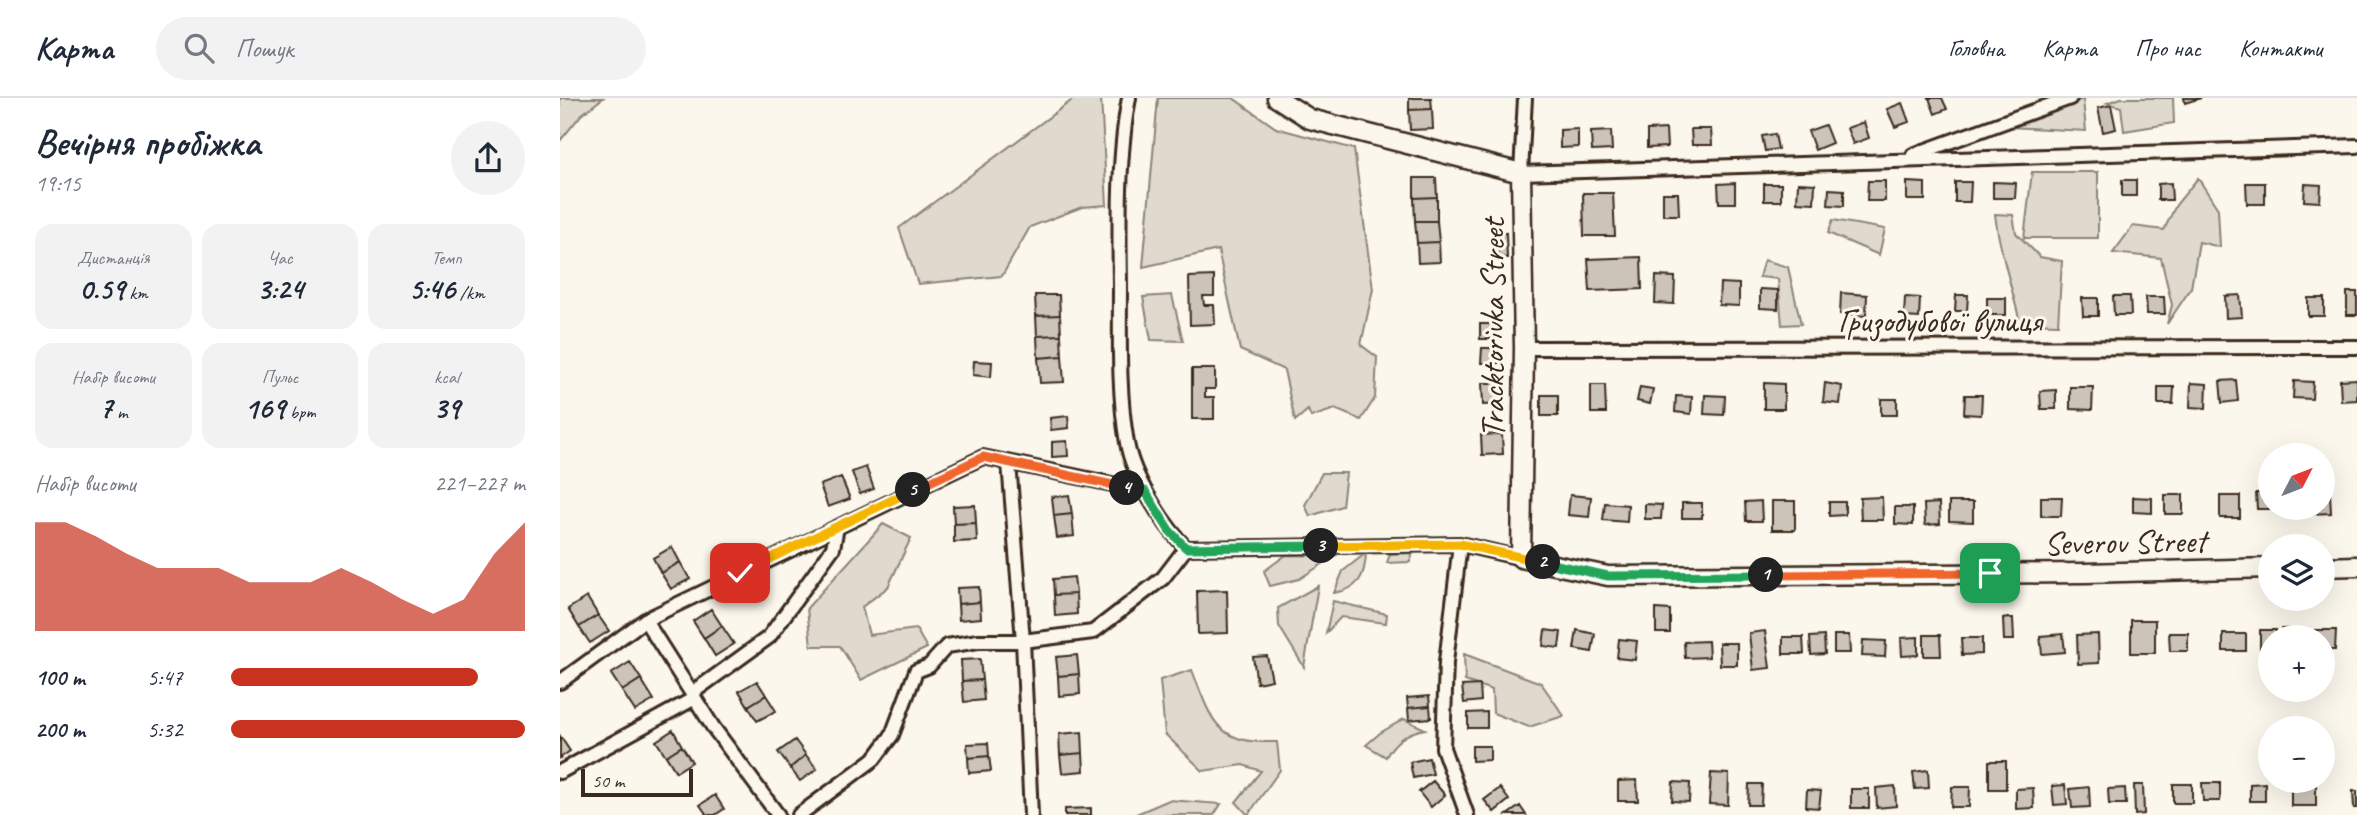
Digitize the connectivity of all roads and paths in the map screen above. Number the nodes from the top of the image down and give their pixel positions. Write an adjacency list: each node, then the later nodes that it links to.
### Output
1 (1129, 98): 11 (street)
2 (1277, 98): 7 (main road)
3 (1525, 98): 7 (street, Tracktorivka Street)
4 (2070, 98): 6 (street)
5 (2357, 146): 6 (street)
6 (1903, 159): 7 (street)
7 (1521, 173): 9 (main road, Tracktorivka Street)
8 (2357, 347): 9 (street, Гризодубової вулиця)
9 (1524, 348): 15 (main road, Tracktorivka Street)
10 (1009, 463): 11 (street); 12 (street); 20 (street)
11 (1145, 491): 14 (street)
12 (837, 527): 19 (street); 22 (street)
13 (1460, 544): 14 (street); 15 (street); 27 (street)
14 (1186, 548): 20 (street)
15 (1521, 558): 18 (main road, Severov Street)
16 (2357, 566): 17 (main road)
17 (2335, 567)
18 (2258, 568)
19 (645, 620): 21 (street); 22 (street)
20 (1023, 641): 25 (street); 26 (street)
21 (560, 682)
22 (694, 696): 23 (street); 24 (street)
23 (560, 772)
24 (778, 815)
25 (799, 815)
26 (1031, 815)
27 (1467, 815)

